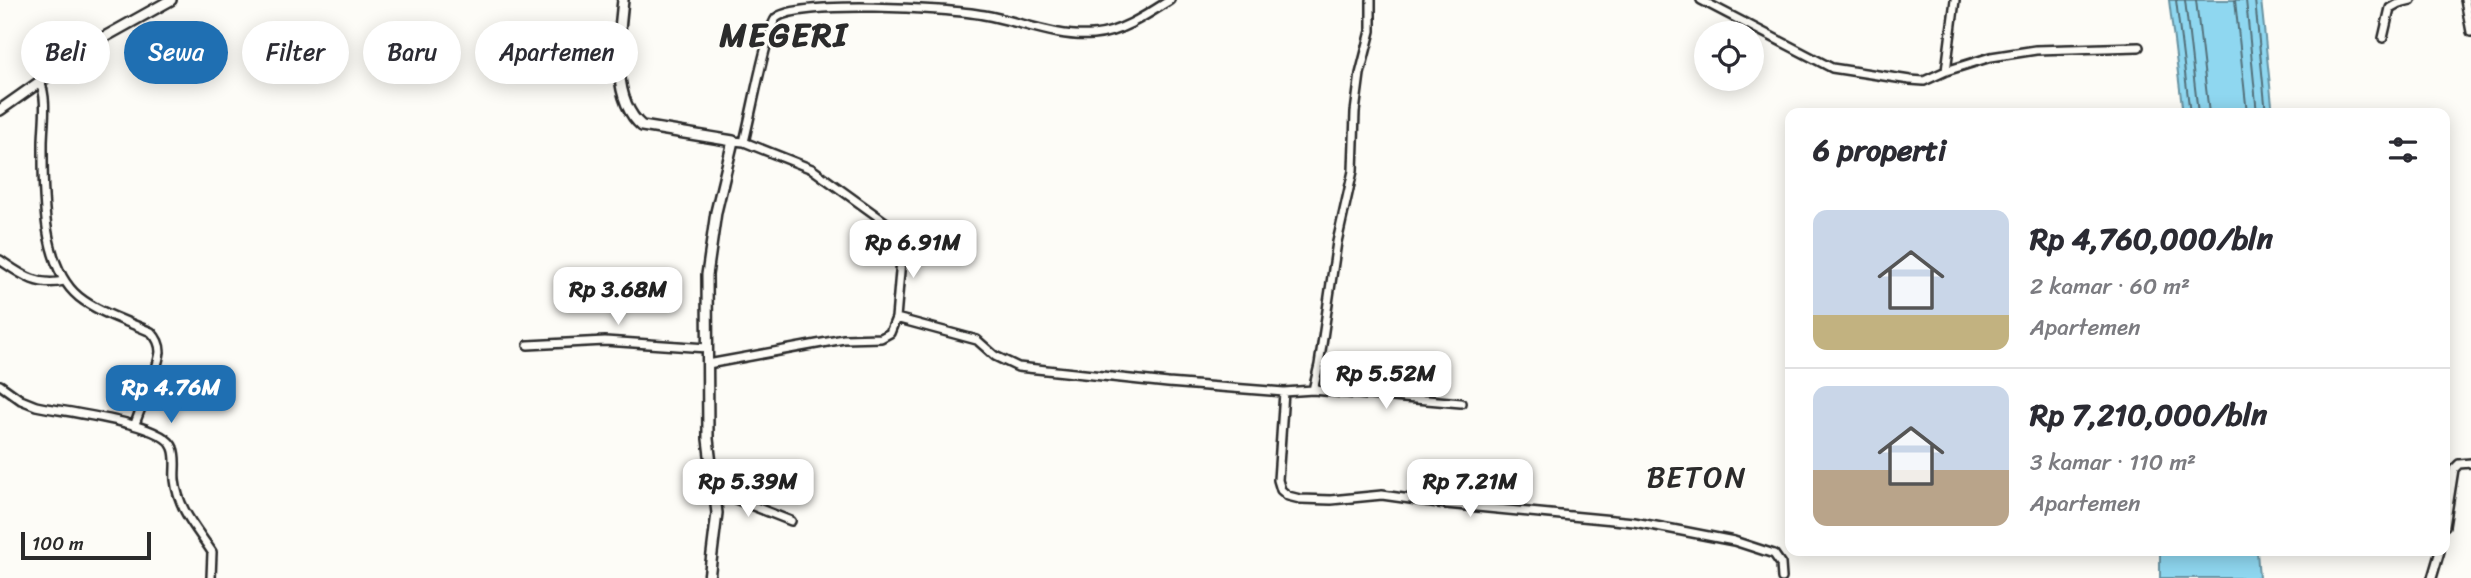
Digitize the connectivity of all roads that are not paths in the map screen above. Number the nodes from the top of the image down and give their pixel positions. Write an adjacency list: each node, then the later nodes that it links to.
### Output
1 (171, 0): 11 (street)
2 (623, 0): 18 (street)
3 (1170, 0): 9 (street)
4 (1371, 0): 27 (street)
5 (1700, 0): 14 (street)
6 (1955, 0): 14 (street)
7 (2411, 0): 12 (street)
8 (2465, 0): 10 (street)
9 (790, 4): 19 (street)
10 (2471, 32)
11 (110, 34)
12 (2383, 38)
13 (2139, 47): 14 (street)
14 (1946, 71)
15 (35, 84): 17 (street)
16 (41, 84): 21 (street)
17 (0, 110)
18 (733, 141): 19 (street); 24 (street)
19 (744, 142): 22 (street)
20 (0, 260): 21 (street)
21 (64, 281): 30 (street)
22 (896, 318): 25 (street); 28 (street)
23 (528, 345): 24 (street)
24 (707, 348): 25 (street)
25 (708, 363): 32 (street)
26 (0, 385): 30 (street)
27 (1313, 390): 28 (street); 29 (street)
28 (1284, 392): 38 (street)
29 (1461, 404)
30 (135, 424): 36 (street)
31 (2471, 463): 33 (street)
32 (715, 491): 34 (street); 37 (street)
33 (2450, 494)
34 (791, 521)
35 (2439, 556): 39 (street)
36 (211, 578)
37 (709, 578)
38 (1782, 578)
39 (2432, 578)

